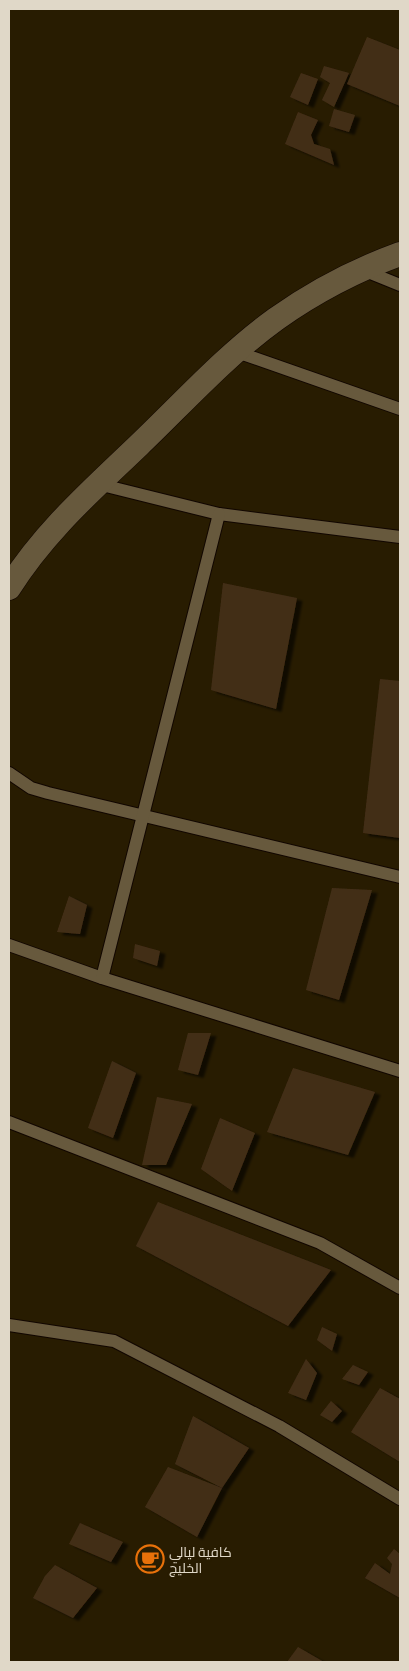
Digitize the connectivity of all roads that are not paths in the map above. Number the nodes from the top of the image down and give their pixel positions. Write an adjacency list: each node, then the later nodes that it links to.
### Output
1 (400, 253): 2 (street)
2 (362, 269): 3 (lane); 4 (street)
3 (400, 285)
4 (237, 352): 5 (lane); 6 (street)
5 (400, 410)
6 (98, 484): 7 (lane); 9 (street)
7 (219, 514): 8 (lane); 11 (lane)
8 (400, 537)
9 (9, 588)
10 (9, 773): 11 (lane)
11 (143, 816): 12 (lane); 14 (lane)
12 (400, 877)
13 (9, 945): 14 (lane)
14 (102, 978): 15 (lane)
15 (400, 1071)
16 (9, 1122): 17 (lane)
17 (400, 1288)
18 (9, 1325): 19 (lane)
19 (400, 1499)

